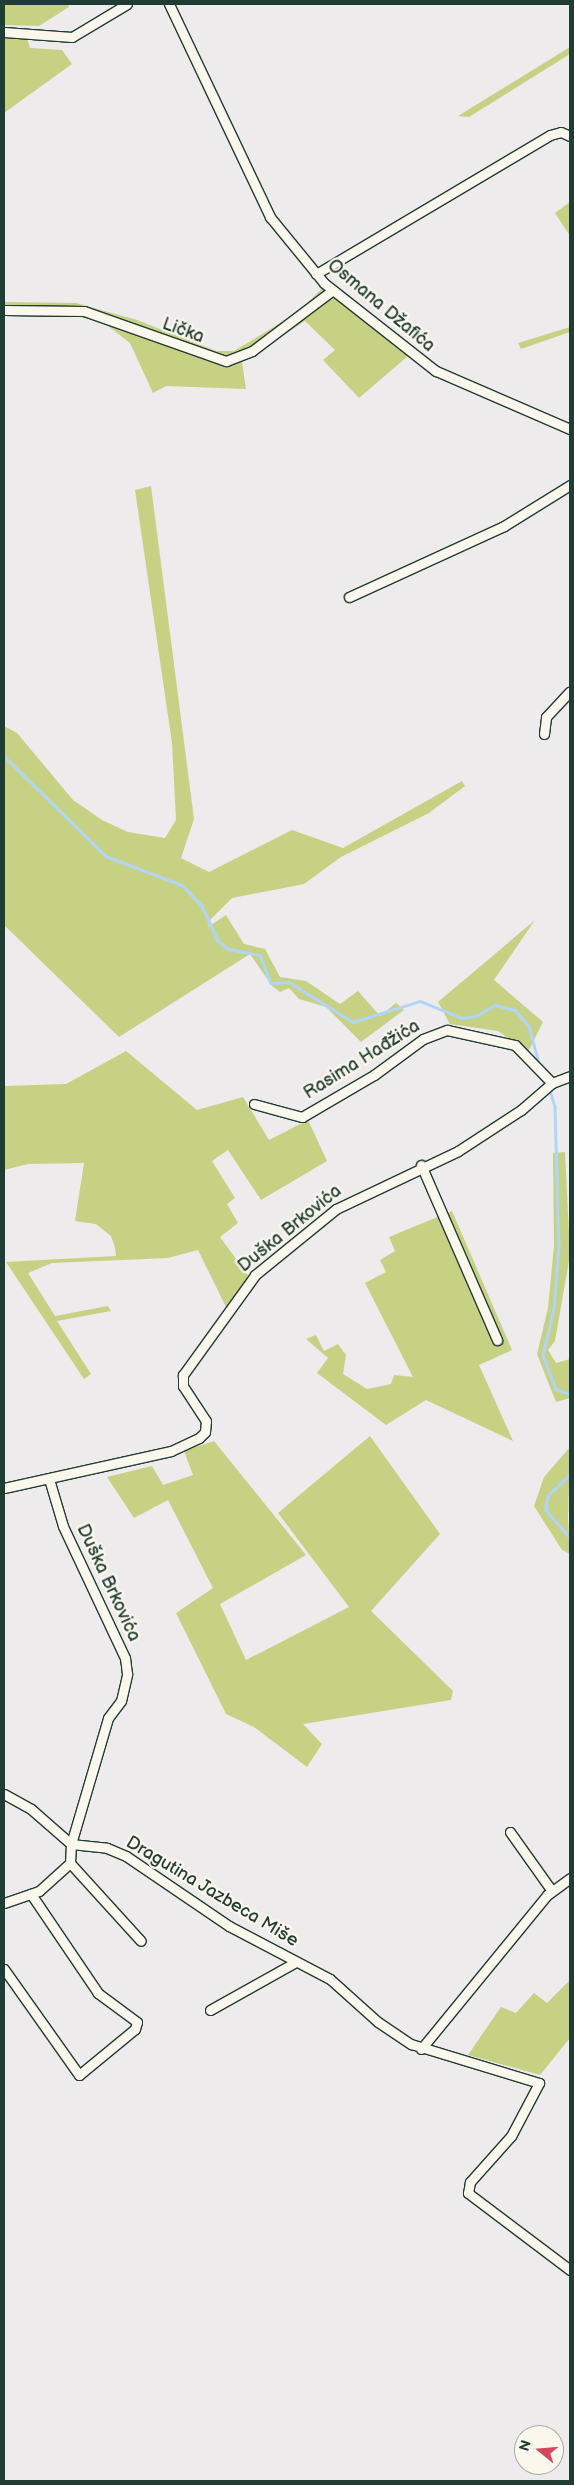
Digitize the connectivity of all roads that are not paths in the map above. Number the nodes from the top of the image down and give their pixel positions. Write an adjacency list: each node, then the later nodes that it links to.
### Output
1 (127, 4): 3 (street)
2 (169, 4): 5 (street, Osmana Džafića)
3 (4, 32)
4 (570, 136): 5 (street)
5 (316, 274): 6 (street, Osmana Džafića)
6 (333, 290): 7 (street, Lička); 8 (street, Osmana Džafića)
7 (4, 310)
8 (570, 429)
9 (570, 485): 10 (street)
10 (349, 597)
11 (570, 690): 12 (street)
12 (544, 734)
13 (570, 1076): 14 (street, Duška Brkovića)
14 (552, 1083): 15 (street, Rasima Hađžića); 16 (street, Duška Brkovića)
15 (254, 1104)
16 (421, 1165): 17 (street); 18 (street, Duška Brkovića)
17 (497, 1340)
18 (49, 1478): 19 (street, Duška Brkovića); 22 (street, Duška Brkovića)
19 (4, 1488)
20 (4, 1794): 22 (street)
21 (510, 1832): 25 (street)
22 (71, 1844): 23 (street); 29 (street, Dragutina Jazbeca Miše)
23 (70, 1863): 26 (street); 28 (street)
24 (570, 1878): 25 (street)
25 (552, 1891): 32 (street)
26 (31, 1894): 27 (street); 30 (street)
27 (4, 1903)
28 (141, 1941)
29 (296, 1962): 31 (street, Dragutina Jazbeca Miše); 32 (street, Dragutina Jazbeca Miše)
30 (4, 1969)
31 (210, 2010)
32 (421, 2049): 33 (street, Dragutina Jazbeca Miše)
33 (570, 2270)

